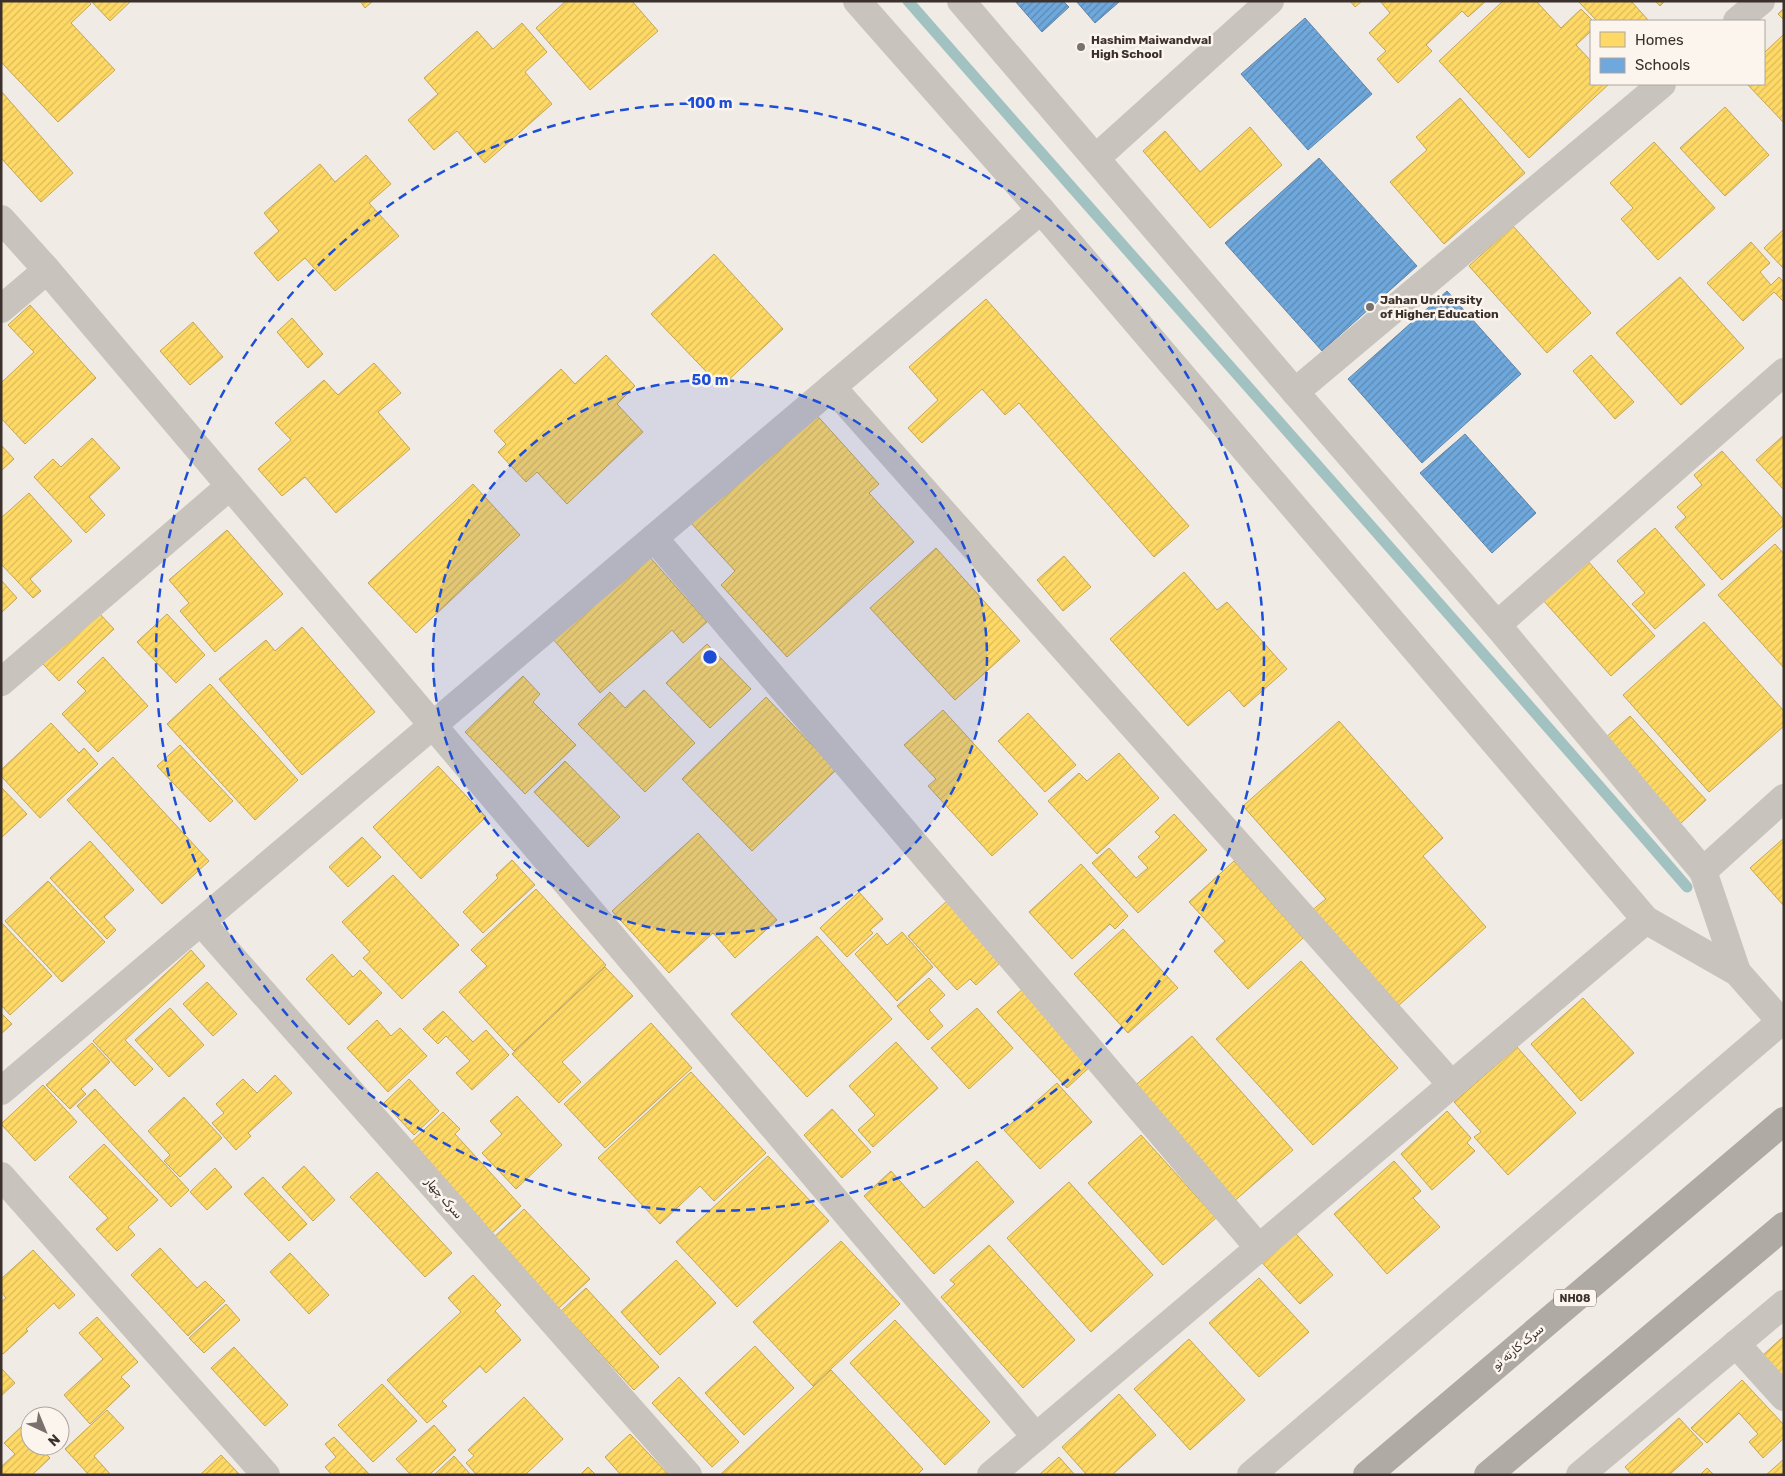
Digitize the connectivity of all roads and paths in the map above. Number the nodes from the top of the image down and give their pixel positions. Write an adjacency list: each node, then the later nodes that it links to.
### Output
1 (856, 1): 8 (street)
2 (961, 1): 7 (street)
3 (1270, 1): 7 (street)
4 (1761, 1): 5 (street)
5 (1738, 20)
6 (1661, 85): 14 (street)
7 (1096, 158): 14 (street)
8 (1041, 210): 13 (street); 22 (street)
9 (1, 219): 10 (street)
10 (47, 270): 11 (street); 15 (street)
11 (1, 309)
12 (1784, 372): 17 (street)
13 (832, 387): 16 (street); 26 (street)
14 (1295, 392): 17 (street)
15 (230, 486): 18 (street); 19 (street)
16 (654, 538): 19 (street); 31 (street)
17 (1497, 625): 21 (street)
18 (1, 682)
19 (433, 725): 23 (street); 35 (street)
20 (1784, 798): 21 (street)
21 (1703, 871): 24 (street)
22 (1646, 920): 24 (street); 26 (street)
23 (201, 922): 27 (street); 37 (street, سرک چهار)
24 (1737, 972): 25 (street)
25 (1783, 1022): 39 (street)
26 (1452, 1084): 31 (street)
27 (1, 1091)
28 (1784, 1121): 40 (highway, سرک کارته نو / NH08)
29 (1, 1176): 36 (street)
30 (1784, 1226): 41 (highway)
31 (1259, 1248): 35 (street)
32 (1784, 1304): 33 (street)
33 (1736, 1344): 34 (street); 42 (street)
34 (1784, 1398)
35 (1036, 1437): 38 (street)
36 (266, 1475)
37 (688, 1475)
38 (991, 1475)
39 (1251, 1475)
40 (1367, 1475)
41 (1488, 1475)
42 (1580, 1475)

